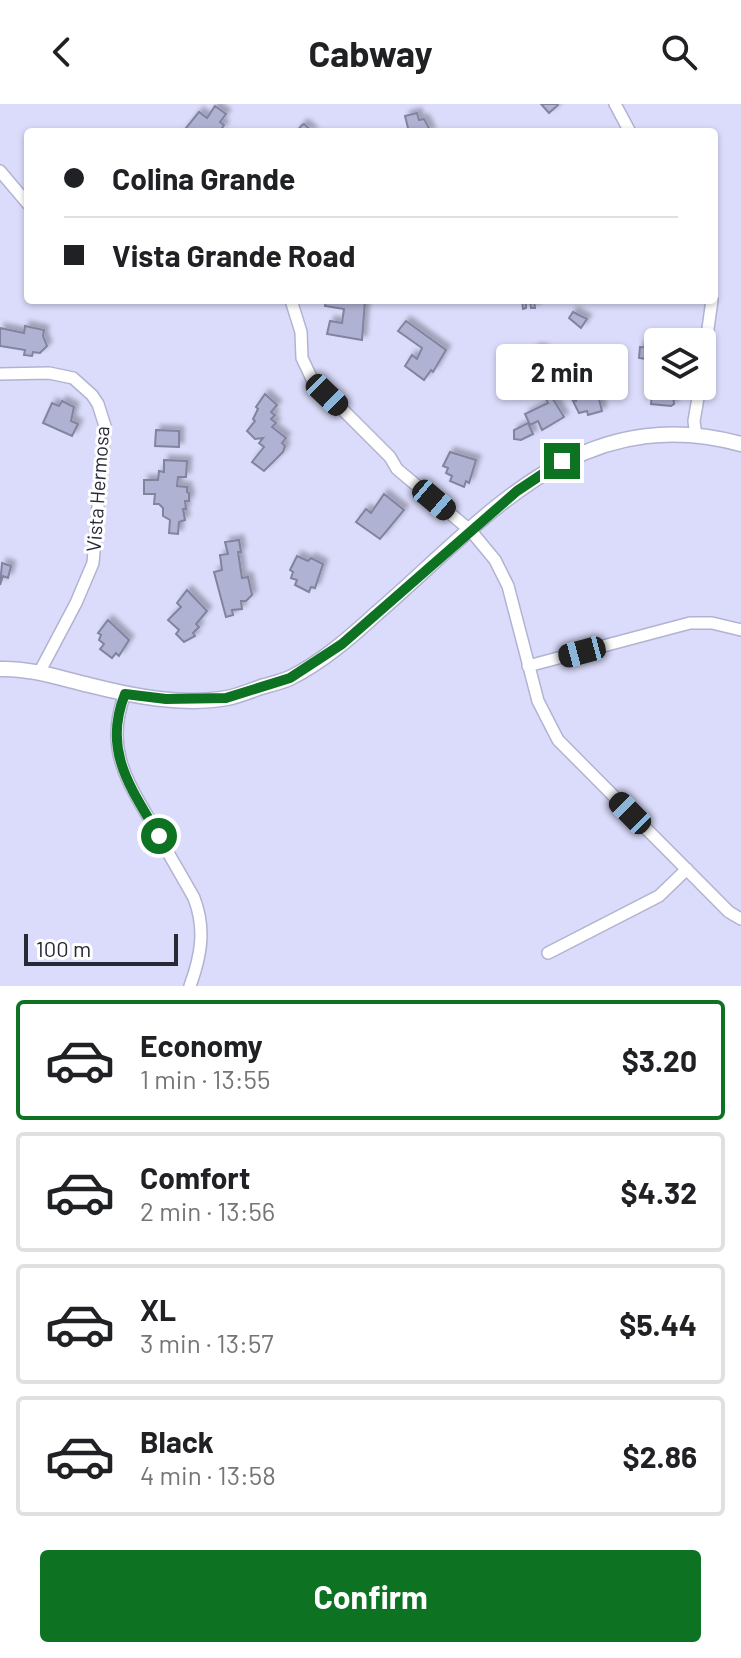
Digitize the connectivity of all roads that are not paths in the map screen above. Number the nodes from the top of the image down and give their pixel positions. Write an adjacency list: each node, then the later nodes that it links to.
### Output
1 (615, 104): 2 (street)
2 (628, 128)
3 (0, 171): 4 (street)
4 (24, 199)
5 (292, 304): 12 (street)
6 (711, 304): 7 (street)
7 (708, 328)
8 (0, 374): 16 (street, Vista Hermosa)
9 (698, 400): 10 (street)
10 (696, 436): 11 (street); 12 (street)
11 (741, 444)
12 (471, 531): 14 (street); 17 (street)
13 (741, 630): 14 (street)
14 (528, 666): 18 (street)
15 (0, 669): 16 (street)
16 (39, 673): 17 (street)
17 (125, 694): 21 (street)
18 (687, 869): 19 (street); 20 (street)
19 (741, 919)
20 (548, 953)
21 (190, 986)

